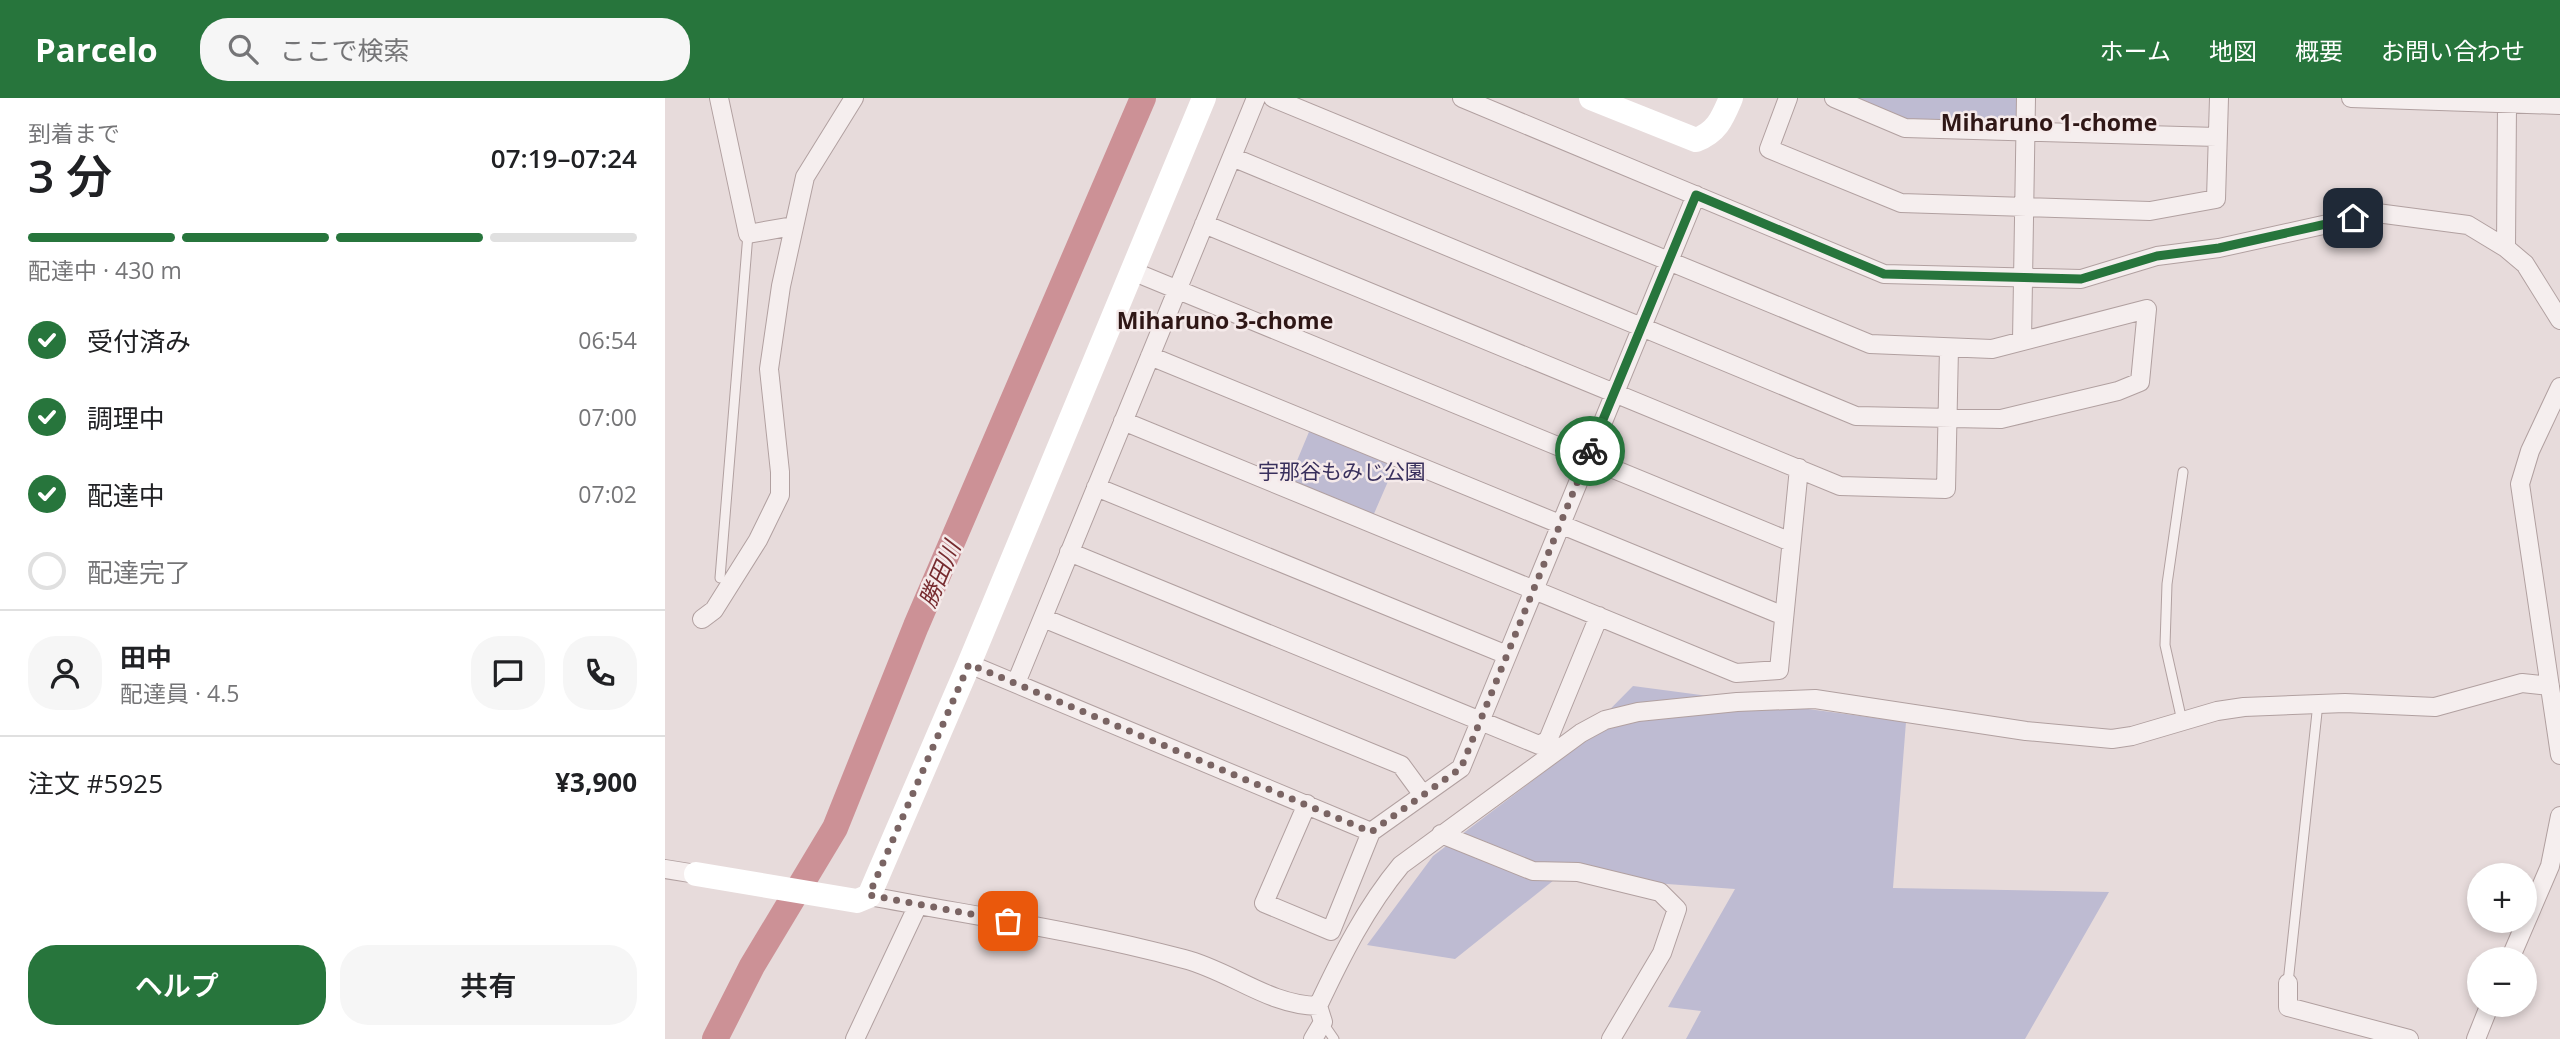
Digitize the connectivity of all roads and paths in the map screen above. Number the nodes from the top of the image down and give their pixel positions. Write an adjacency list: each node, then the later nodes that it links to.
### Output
1 (719, 98): 24 (street)
2 (854, 98): 23 (street)
3 (1204, 98): 27 (street)
4 (1256, 98): 19 (street)
5 (1273, 98): 26 (street)
6 (1462, 98): 15 (street)
7 (1591, 98): 8 (street)
8 (1731, 98)
9 (1788, 98): 21 (street)
10 (1834, 98): 17 (street)
11 (2026, 98): 17 (street)
12 (2219, 98): 18 (street)
13 (2351, 98): 14 (street)
14 (2507, 103): 16 (street); 25 (street)
15 (1495, 104): 20 (street)
16 (2560, 105)
17 (2026, 131): 18 (street); 21 (street)
18 (2217, 137): 21 (street)
19 (1232, 157): 22 (street); 31 (street)
20 (1696, 195): 26 (street); 28 (street)
21 (2024, 206): 28 (street)
22 (1204, 224): 29 (street); 36 (street)
23 (793, 226): 24 (street); 46 (street)
24 (748, 234): 46 (lane)
25 (2506, 247): 28 (street); 30 (street)
26 (1669, 261): 31 (street); 33 (street)
27 (1132, 271): 29 (street); 53 (street)
28 (2022, 278): 32 (street)
29 (1178, 289): 34 (street); 39 (street)
30 (2560, 320)
31 (1642, 327): 36 (street); 37 (street)
32 (2022, 341): 33 (street); 37 (street)
33 (1949, 348): 37 (street)
34 (1150, 356): 38 (street); 43 (street)
35 (2560, 387): 55 (street)
36 (1614, 392): 39 (street); 40 (street)
37 (1947, 418): 40 (street)
38 (1123, 421): 42 (street); 47 (street)
39 (1587, 458): 43 (street); 44 (street)
40 (1799, 468): 44 (street)
41 (2183, 472): 58 (lane)
42 (1096, 487): 45 (street); 52 (street)
43 (1561, 524): 47 (street); 49 (street)
44 (1791, 542): 49 (street)
45 (1069, 552): 50 (street); 57 (street)
46 (722, 585): 51 (street)
47 (1534, 589): 48 (street); 52 (street)
48 (1599, 616): 49 (street); 57 (street)
49 (1784, 616)
50 (1043, 618): 54 (street); 60 (street)
51 (702, 619)
52 (1507, 655): 57 (street)
53 (969, 664): 54 (street); 68 (street)
54 (1016, 683): 61 (street)
55 (2554, 690): 56 (street); 59 (street)
56 (2318, 703): 58 (street); 71 (lane)
57 (1479, 721): 60 (street)
58 (2182, 721): 64 (street)
59 (2560, 755)
60 (1423, 795): 63 (street)
61 (1307, 804): 63 (street); 63 (street)
62 (2560, 816): 65 (street)
63 (1371, 832)
64 (1441, 834): 72 (street); 77 (street)
65 (2555, 866): 70 (street)
66 (665, 869): 67 (street)
67 (696, 874): 68 (street)
68 (869, 895): 69 (street)
69 (918, 905): 72 (street); 74 (street)
70 (2515, 947)
71 (2288, 983): 78 (street)
72 (1321, 1014): 75 (street); 76 (lane)
73 (2485, 1017): 79 (street)
74 (855, 1039)
75 (1313, 1039)
76 (1333, 1039)
77 (1611, 1039)
78 (2409, 1039)
79 (2476, 1039)

